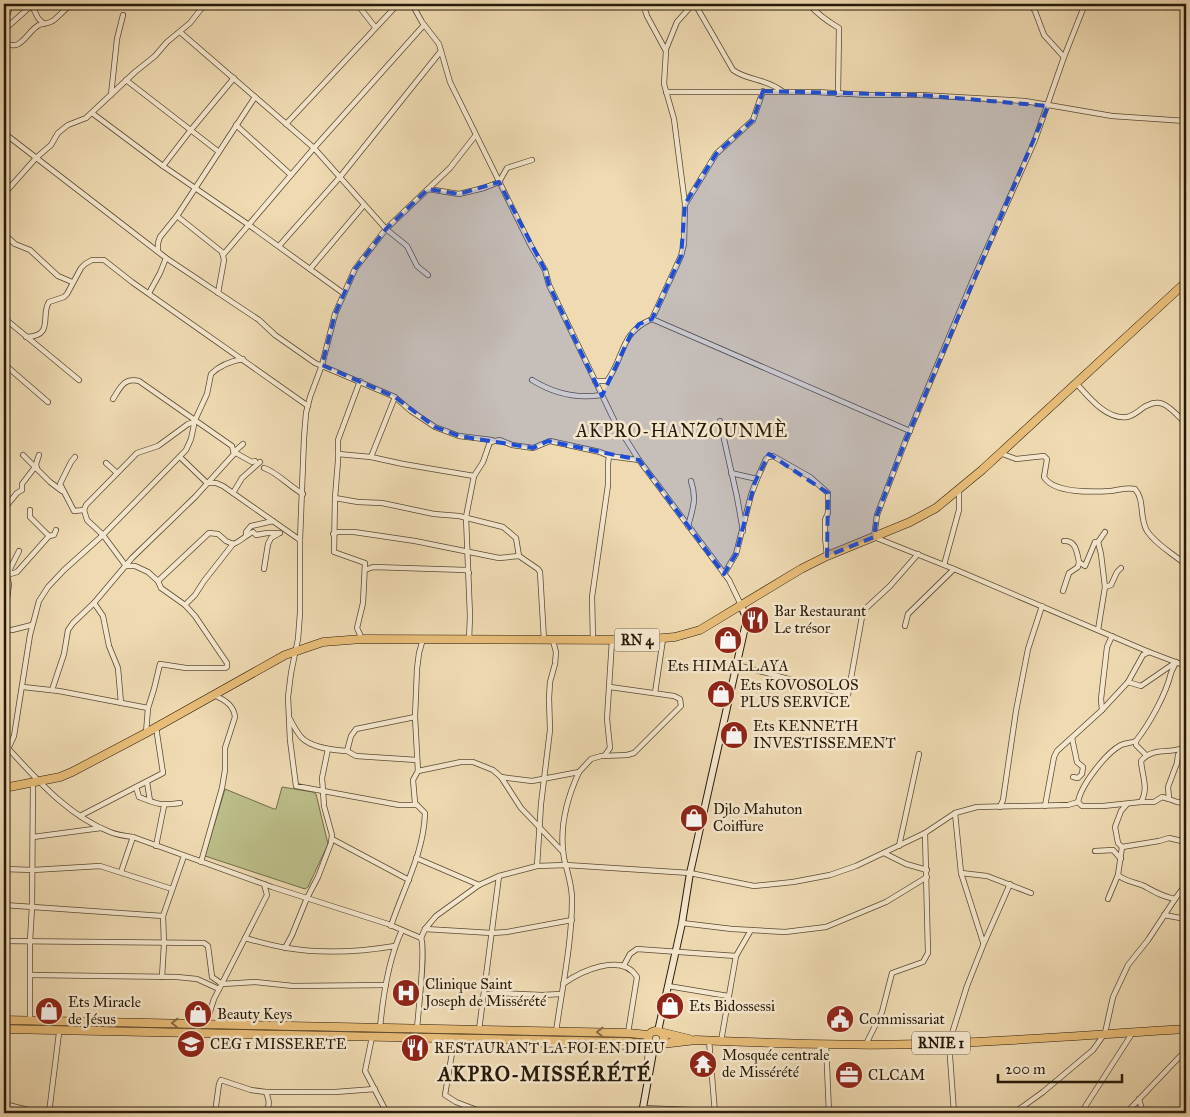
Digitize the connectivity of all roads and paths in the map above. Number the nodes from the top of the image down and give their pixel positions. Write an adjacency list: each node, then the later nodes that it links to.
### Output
1 (11, 4): 14 (street)
2 (72, 4): 17 (street)
3 (205, 4): 21 (street)
4 (357, 4): 19 (street)
5 (398, 4): 19 (street)
6 (643, 4): 24 (street)
7 (694, 4): 24 (street); 29 (street)
8 (809, 4): 31 (street)
9 (1030, 4): 25 (street)
10 (1085, 4): 25 (street)
11 (31, 5): 15 (street); 17 (street)
12 (413, 5): 18 (street)
13 (123, 14): 32 (street)
14 (6, 17): 15 (street); 16 (street)
15 (18, 17): 20 (street)
16 (4, 24)
17 (44, 24): 22 (street)
18 (424, 25): 23 (street); 42 (street)
19 (376, 27): 37 (street)
20 (4, 30)
21 (180, 32): 26 (street); 27 (street)
22 (4, 41)
23 (441, 51): 41 (street); 48 (street)
24 (666, 51): 30 (street)
25 (1064, 57): 34 (street)
26 (234, 78): 33 (street); 39 (street)
27 (126, 80): 32 (street); 39 (street)
28 (763, 91): 29 (street); 30 (street); 53 (street)
29 (782, 91): 31 (street)
30 (666, 92): 53 (street)
31 (838, 94): 34 (street)
32 (111, 95): 35 (street)
33 (255, 96): 37 (street); 38 (street)
34 (1048, 106): 36 (street); 91 (street)
35 (92, 113): 44 (street); 46 (street)
36 (1186, 120)
37 (286, 124): 42 (street)
38 (236, 125): 43 (street); 47 (street)
39 (190, 131): 43 (street); 46 (street)
40 (4, 133): 44 (street)
41 (475, 136): 49 (street); 51 (street)
42 (314, 148): 47 (street); 48 (street)
43 (219, 152): 50 (street)
44 (36, 158): 52 (street); 60 (street)
45 (532, 160): 49 (street)
46 (163, 166): 50 (street)
47 (291, 175): 56 (street)
48 (340, 177): 54 (street); 59 (street)
49 (499, 182): 51 (street); 81 (street)
50 (196, 187): 55 (street); 56 (street)
51 (428, 190): 57 (street)
52 (4, 194)
53 (685, 204): 71 (street)
54 (364, 205): 57 (street); 63 (street)
55 (177, 216): 60 (street); 61 (street)
56 (249, 225): 59 (street); 61 (street)
57 (386, 229): 64 (street); 69 (street)
58 (4, 234): 65 (street)
59 (279, 246): 63 (street)
60 (158, 251): 62 (street)
61 (223, 256): 68 (street)
62 (166, 258): 67 (street); 68 (street)
63 (310, 269): 69 (street)
64 (428, 275)
65 (72, 282): 67 (street); 72 (street)
66 (1186, 282): 82 (main road, RN 4)
67 (149, 293): 73 (street)
68 (218, 293): 77 (street)
69 (343, 293): 77 (street)
70 (4, 318): 72 (street)
71 (652, 319): 81 (street); 91 (street)
72 (26, 338): 78 (street)
73 (234, 353): 74 (street); 75 (street)
74 (243, 359): 75 (street); 87 (street)
75 (233, 360): 88 (street)
76 (4, 364): 86 (street)
77 (322, 365): 80 (street); 87 (street)
78 (79, 380)
79 (532, 380): 83 (street)
80 (360, 381): 84 (street); 96 (street)
81 (595, 381): 83 (street)
82 (1076, 383): 90 (street); 95 (main road, RN 4)
83 (601, 395): 103 (street)
84 (394, 397): 92 (street); 99 (street)
85 (113, 399): 88 (street)
86 (48, 402)
87 (308, 406): 118 (street)
88 (195, 421): 94 (street); 102 (street); 108 (street)
89 (720, 421): 107 (street)
90 (1186, 424)
91 (910, 431): 135 (street)
92 (492, 440): 100 (street); 110 (street)
93 (243, 444): 94 (street)
94 (234, 452): 109 (street); 117 (street)
95 (1000, 453): 115 (main road, RN 4); 148 (street)
96 (338, 454): 99 (street); 119 (street)
97 (39, 455): 105 (street)
98 (23, 456): 105 (street)
99 (371, 456): 110 (street)
100 (609, 456): 103 (street); 176 (street)
101 (75, 457): 116 (street)
102 (180, 457): 113 (street); 132 (street)
103 (639, 460): 125 (street)
104 (106, 463): 108 (street)
105 (36, 468): 116 (street); 120 (street)
106 (264, 468): 118 (street)
107 (731, 472): 111 (street); 128 (street)
108 (117, 473): 122 (street)
109 (214, 475): 113 (street); 114 (street)
110 (474, 476): 123 (street)
111 (756, 479): 128 (street); 145 (street)
112 (691, 480): 125 (street)
113 (207, 482): 114 (street); 149 (street)
114 (216, 483): 117 (street)
115 (959, 490): 135 (main road, RN 4); 147 (street)
116 (63, 492): 122 (street)
117 (234, 494): 124 (street)
118 (303, 494): 136 (street)
119 (335, 498): 123 (street); 131 (street)
120 (4, 509)
121 (30, 510): 134 (street)
122 (84, 510): 132 (street)
123 (466, 518): 141 (street); 144 (street)
124 (274, 521): 127 (street); 133 (street)
125 (688, 526): 157 (street)
126 (56, 530): 134 (street)
127 (286, 530): 130 (street); 136 (street)
128 (743, 531): 157 (street)
129 (1105, 532): 138 (street)
130 (280, 534): 133 (street); 153 (street)
131 (333, 534): 141 (street); 151 (street)
132 (103, 535): 149 (street); 166 (street)
133 (246, 535): 139 (street)
134 (49, 536): 156 (street)
135 (874, 537): 142 (street); 145 (main road, RN 4)
136 (300, 540): 179 (street)
137 (1064, 541): 146 (street)
138 (1098, 542): 146 (street); 159 (street)
139 (232, 544): 158 (street); 162 (street)
140 (19, 551): 156 (street)
141 (468, 551): 144 (street); 155 (street)
142 (918, 554): 147 (street); 183 (street)
143 (4, 556): 156 (street)
144 (519, 556): 175 (street)
145 (827, 556): 163 (main road, RN 4)
146 (1079, 562): 160 (street)
147 (944, 564): 154 (street)
148 (1186, 565)
149 (126, 566): 158 (street); 161 (street)
150 (4, 567): 156 (street)
151 (365, 567): 155 (street); 171 (street)
152 (1121, 568): 159 (street)
153 (264, 569)
154 (954, 569): 164 (street); 167 (street)
155 (468, 570): 174 (street)
156 (7, 573): 165 (street)
157 (724, 574): 163 (street)
158 (158, 581): 162 (street)
159 (1105, 587): 169 (street)
160 (1064, 590)
161 (94, 603): 188 (street); 191 (street)
162 (185, 605): 192 (street)
163 (741, 605): 173 (main road, RN 4); 183 (main road)
164 (1042, 606): 169 (street); 231 (street)
165 (4, 622)
166 (32, 625): 168 (street); 187 (street)
167 (905, 626)
168 (4, 630)
169 (1098, 630): 170 (street)
170 (1112, 636): 180 (street); 193 (street)
171 (362, 639): 172 (main road, RN 4); 179 (main road, RN 4)
172 (423, 639): 174 (main road, RN 4); 194 (street)
173 (663, 639): 177 (main road, RN 4); 189 (street)
174 (469, 640): 175 (main road, RN 4)
175 (544, 640): 178 (main road, RN 4)
176 (593, 640): 177 (main road, RN 4); 178 (main road, RN 4)
177 (612, 640): 186 (street)
178 (553, 641): 215 (street)
179 (296, 650): 190 (main road, RN 4); 195 (street)
180 (1149, 652): 182 (street); 185 (street)
181 (1186, 658): 184 (street)
182 (1176, 662): 184 (street); 185 (street); 199 (street)
183 (737, 665): 257 (main road)
184 (1185, 665)
185 (1128, 682): 193 (street)
186 (610, 686): 189 (street); 202 (street)
187 (23, 687): 188 (street); 201 (street)
188 (52, 690): 191 (street)
189 (655, 693): 208 (street)
190 (214, 695): 196 (main road, RN 4); 250 (street)
191 (121, 703): 192 (street)
192 (148, 708): 197 (street)
193 (1102, 710): 198 (street)
194 (414, 717): 205 (street); 210 (street)
195 (289, 718): 204 (street); 220 (street)
196 (156, 727): 197 (main road, RN 4); 217 (street)
197 (146, 733): 216 (main road, RN 4)
198 (1072, 738): 214 (street); 230 (street)
199 (1136, 740): 209 (street); 223 (street)
200 (4, 744): 201 (street)
201 (6, 748): 216 (street)
202 (610, 748): 207 (street); 208 (street)
203 (1185, 748): 209 (street); 221 (street)
204 (328, 749): 205 (street); 220 (street)
205 (347, 751): 210 (street)
206 (919, 754): 242 (street)
207 (604, 755): 208 (street); 212 (street)
208 (617, 755)
209 (1146, 755): 224 (street)
210 (418, 760): 211 (street)
211 (418, 771): 213 (street); 229 (street)
212 (579, 772): 215 (street); 245 (street)
213 (501, 777): 215 (street); 235 (street)
214 (1073, 777)
215 (544, 779): 235 (street)
216 (36, 782): 219 (main road, RN 4); 233 (street); 237 (street)
217 (147, 782): 218 (street); 222 (street)
218 (136, 787): 222 (street); 233 (street)
219 (4, 788)
220 (323, 791): 229 (street); 239 (street)
221 (1169, 799): 224 (street); 226 (street)
222 (150, 801): 228 (street)
223 (1078, 802): 227 (street); 230 (street)
224 (1142, 802): 227 (street)
225 (180, 803): 228 (street)
226 (1186, 803)
227 (1128, 804): 243 (street)
228 (164, 806): 241 (street)
229 (417, 806): 248 (street)
230 (1046, 806): 231 (street)
231 (1000, 807): 232 (street)
232 (955, 812): 236 (street); 258 (street)
233 (80, 816): 234 (street)
234 (101, 828): 237 (street); 238 (street)
235 (540, 828): 245 (street); 252 (street)
236 (925, 833): 242 (street); 255 (street)
237 (33, 837): 254 (street)
238 (133, 837): 241 (street); 256 (street)
239 (332, 839): 262 (street); 271 (street)
240 (1186, 842): 243 (street)
241 (156, 846): 247 (street)
242 (899, 846): 246 (street)
243 (1122, 847): 249 (street)
244 (1095, 851): 249 (street)
245 (563, 852): 251 (street)
246 (884, 853): 255 (street); 257 (street)
247 (184, 856): 250 (street); 267 (street)
248 (416, 858): 262 (street); 266 (street)
249 (1120, 859): 259 (street)
250 (201, 862): 263 (street)
251 (566, 865): 252 (street); 257 (street); 279 (street)
252 (537, 866): 260 (street)
253 (4, 869): 254 (street)
254 (32, 870): 256 (street); 275 (street)
255 (927, 870): 261 (street)
256 (121, 872): 267 (street)
257 (690, 873): 280 (main road)
258 (961, 873): 264 (street); 290 (street)
259 (1118, 875): 272 (street); 273 (street)
260 (499, 876): 266 (street); 285 (street)
261 (927, 877): 284 (street); 330 (street)
262 (409, 880): 281 (street)
263 (264, 884): 268 (street); 270 (street)
264 (1010, 884): 269 (street); 290 (street)
265 (1186, 884): 273 (street)
266 (479, 885): 282 (street)
267 (172, 889): 277 (street)
268 (279, 889): 270 (street); 271 (street)
269 (1032, 893)
270 (267, 896): 286 (street)
271 (307, 898): 281 (street); 293 (street)
272 (1108, 899)
273 (1175, 899): 276 (street)
274 (4, 905): 275 (street)
275 (32, 907): 277 (street); 289 (street)
276 (1164, 915): 278 (street); 321 (street)
277 (163, 916): 291 (street)
278 (1186, 919)
279 (572, 920): 285 (street); 300 (street)
280 (682, 923): 284 (street); 294 (main road)
281 (391, 926): 283 (street)
282 (425, 929): 285 (street); 287 (street)
283 (402, 930): 287 (street); 292 (street)
284 (751, 930): 295 (street)
285 (492, 933): 305 (street)
286 (245, 938): 293 (street); 299 (street)
287 (420, 938): 311 (street)
288 (4, 941): 289 (street)
289 (30, 941): 291 (street); 297 (street)
290 (984, 943): 329 (street)
291 (164, 944): 298 (street); 299 (street)
292 (395, 946): 293 (street); 301 (street)
293 (285, 948)
294 (676, 952): 295 (street); 296 (street); 302 (main road)
295 (736, 956): 306 (street)
296 (624, 965): 300 (street); 320 (street)
297 (31, 975): 298 (street); 308 (street)
298 (162, 977): 303 (street)
299 (222, 984): 301 (street); 303 (street)
300 (563, 984): 304 (street)
301 (386, 985): 310 (street)
302 (668, 986): 306 (street); 316 (main road)
303 (219, 989): 309 (street)
304 (562, 994): 305 (street); 315 (street)
305 (484, 995): 313 (street)
306 (728, 996): 327 (street)
307 (4, 1020): 308 (main road, RNIE 1)
308 (30, 1020): 309 (main road, RNIE 1, one-way to 308)
309 (206, 1024): 310 (main road, RNIE 1)
310 (380, 1029): 311 (main road, RNIE 1)
311 (417, 1029): 319 (main road, RNIE 1)
312 (4, 1030): 318 (street); 323 (main road, RNIE 1)
313 (480, 1030): 315 (main road, RNIE 1); 319 (main road, RNIE 1)
314 (1186, 1030): 317 (main road, RNIE 1)
315 (556, 1032): 320 (main road, RNIE 1, one-way to 315)
316 (659, 1032): 322 (main road, RNIE 1); 324 (main road, RNIE 1); 331 (main road)
317 (1133, 1032): 321 (main road, RNIE 1); 348 (street)
318 (59, 1033): 323 (street); 340 (street)
319 (443, 1033): 323 (main road, RNIE 1); 331 (main road, RNIE 1)
320 (628, 1033): 322 (main road, RNIE 1)
321 (1106, 1033): 329 (main road, RNIE 1); 347 (street)
322 (648, 1035): 331 (main road)
323 (372, 1037): 326 (street); 334 (street)
324 (696, 1040): 325 (main road, RNIE 1); 331 (main road, RNIE 1)
325 (709, 1040): 327 (main road, RNIE 1); 339 (street)
326 (454, 1041): 333 (street); 344 (street)
327 (721, 1041): 328 (main road, RNIE 1)
328 (826, 1043): 330 (main road, RNIE 1); 345 (street)
329 (949, 1043): 330 (main road, RNIE 1); 346 (street)
330 (866, 1044)
331 (655, 1045): 333 (main road)
332 (1186, 1050): 336 (street)
333 (650, 1066): 338 (main road)
334 (375, 1089): 335 (street); 343 (street)
335 (266, 1092): 341 (street); 342 (street)
336 (1139, 1099): 349 (street); 350 (street)
337 (4, 1104): 340 (street)
338 (642, 1111): 339 (street)
339 (715, 1112)
340 (49, 1113)
341 (215, 1113)
342 (264, 1113)
343 (386, 1113)
344 (484, 1113)
345 (830, 1113)
346 (954, 1113)
347 (1014, 1113)
348 (1081, 1113)
349 (1126, 1113)
350 (1143, 1113)

